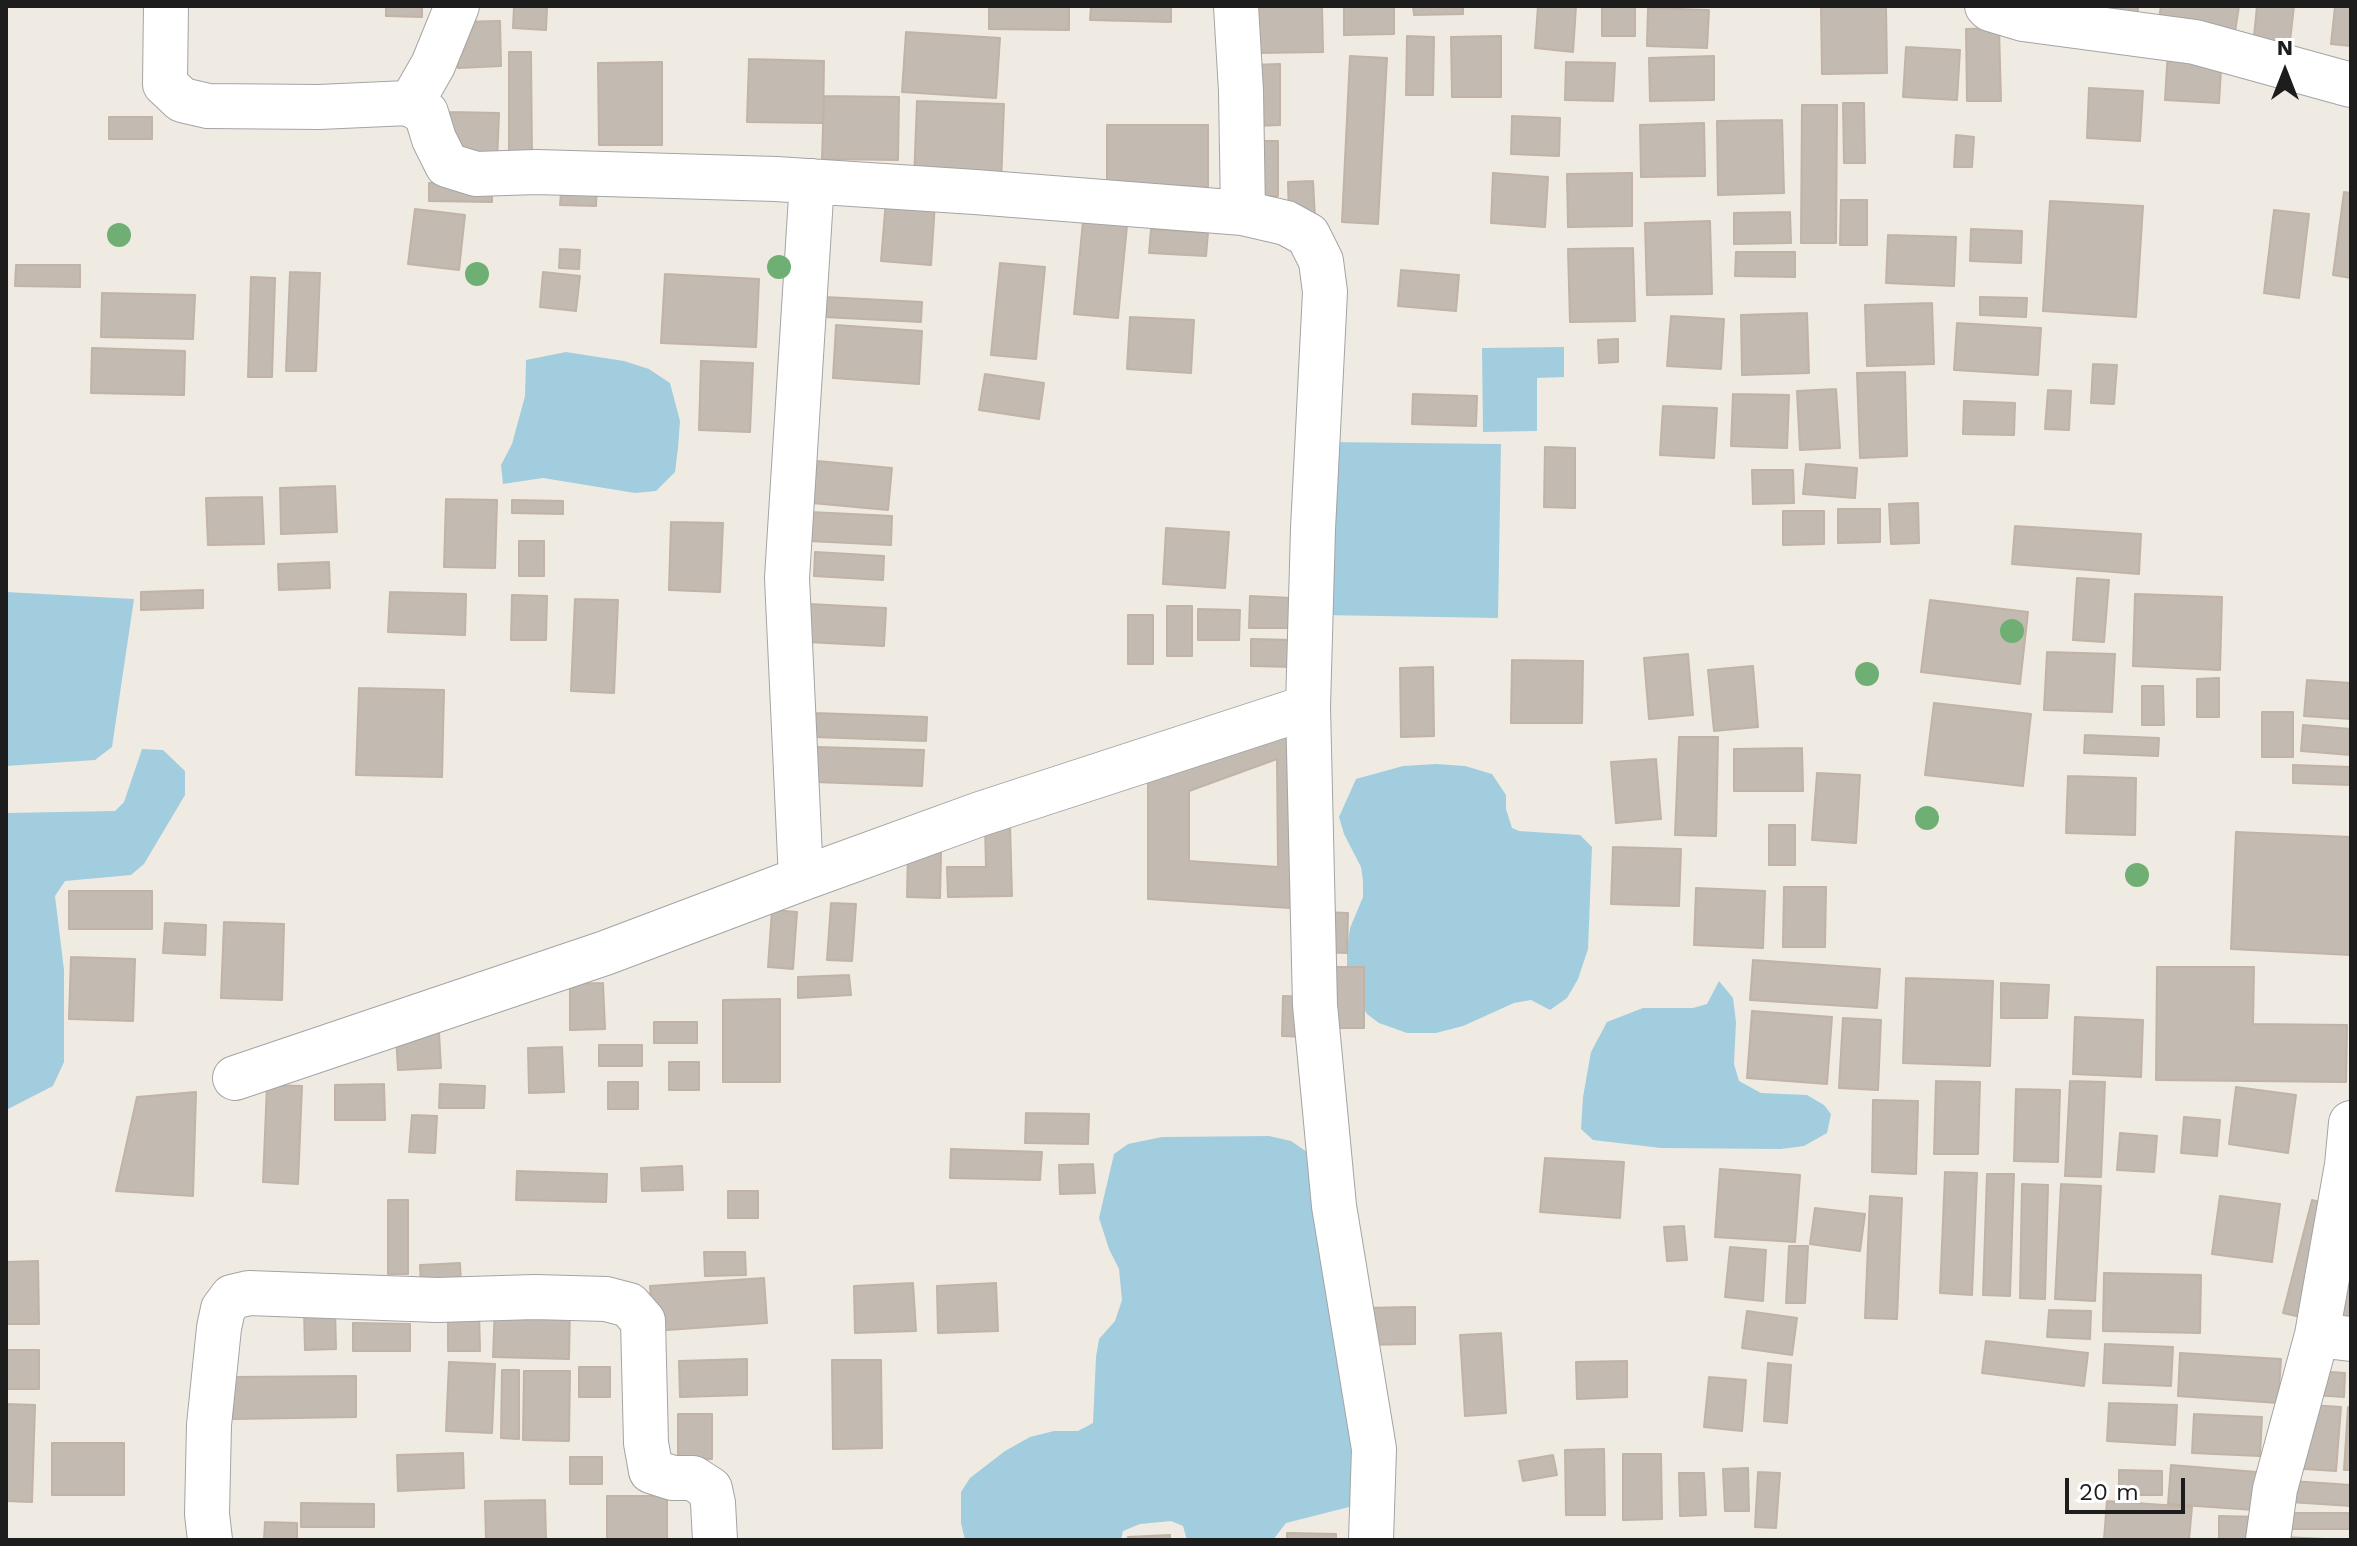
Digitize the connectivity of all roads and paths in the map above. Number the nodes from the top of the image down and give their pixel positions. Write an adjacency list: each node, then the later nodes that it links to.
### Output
1 (166, 6): 6 (street)
2 (457, 6): 6 (street)
3 (1236, 6): 8 (street)
4 (1987, 6): 5 (street)
5 (2351, 85)
6 (410, 105): 7 (street)
7 (812, 181): 8 (street); 10 (street)
8 (1243, 213): 9 (street)
9 (1308, 707): 10 (street); 16 (street)
10 (801, 879): 11 (street)
11 (235, 1078)
12 (2351, 1123): 13 (street)
13 (2334, 1337): 17 (street)
14 (210, 1540): 15 (street)
15 (715, 1540)
16 (1371, 1540)
17 (2268, 1540)

